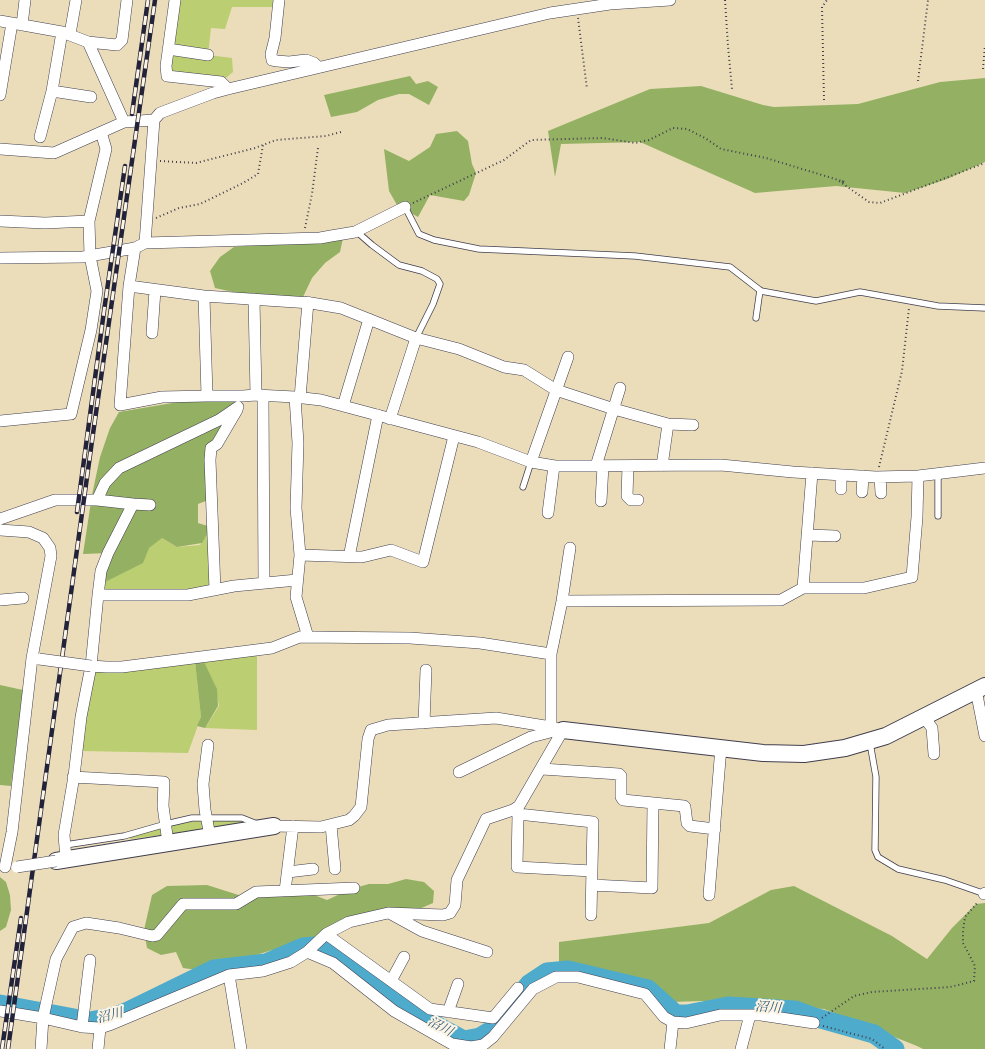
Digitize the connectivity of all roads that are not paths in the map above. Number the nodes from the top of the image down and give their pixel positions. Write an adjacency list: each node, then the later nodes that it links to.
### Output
1 (25, 0): 8 (street)
2 (76, 0): 9 (street)
3 (127, 0): 10 (street)
4 (175, 0): 11 (street)
5 (279, 0): 13 (street)
6 (670, 0): 13 (street)
7 (0, 20): 8 (street)
8 (17, 24): 9 (street); 14 (street)
9 (66, 33): 10 (street); 16 (street)
10 (88, 42): 20 (street)
11 (168, 49): 12 (street); 15 (street)
12 (208, 55)
13 (318, 67): 15 (street)
14 (1, 84): 17 (street)
15 (228, 89): 19 (street)
16 (52, 91): 18 (street); 22 (street)
17 (0, 95)
18 (91, 97)
19 (154, 120): 20 (street); 28 (street)
20 (124, 122): 21 (street)
21 (102, 132): 23 (street); 26 (street)
22 (40, 137)
23 (0, 149)
24 (405, 207): 27 (street); 34 (lane)
25 (0, 221): 26 (street)
26 (90, 221): 30 (street)
27 (356, 231): 28 (street); 42 (lane)
28 (146, 243): 29 (street)
29 (135, 248): 30 (street); 32 (street)
30 (90, 256): 31 (street); 55 (street)
31 (0, 258)
32 (129, 286): 33 (street); 47 (street)
33 (155, 290): 35 (street); 41 (street)
34 (760, 290): 38 (lane); 39 (lane)
35 (204, 296): 36 (street); 47 (street)
36 (254, 299): 37 (street); 46 (street)
37 (308, 302): 40 (street); 49 (street)
38 (985, 308)
39 (756, 318)
40 (368, 319): 42 (street); 50 (street)
41 (152, 333)
42 (416, 338): 45 (street); 54 (street)
43 (568, 356): 45 (street)
44 (620, 388): 52 (street)
45 (556, 390): 52 (street); 59 (street)
46 (260, 395): 48 (street); 49 (street); 90 (street)
47 (208, 396): 48 (street)
48 (244, 396): 51 (street)
49 (297, 397): 50 (street); 87 (street)
50 (343, 406): 53 (street)
51 (238, 407): 75 (street); 92 (street)
52 (614, 409): 56 (street); 61 (street)
53 (378, 415): 54 (street); 88 (street)
54 (390, 418): 58 (street)
55 (0, 421)
56 (668, 424): 57 (street); 63 (street)
57 (693, 425)
58 (454, 436): 59 (street); 88 (street)
59 (531, 462): 60 (street); 71 (lane)
60 (554, 466): 61 (street); 80 (street)
61 (600, 466): 62 (street); 77 (street)
62 (628, 466): 63 (street); 76 (street)
63 (662, 466): 65 (street)
64 (985, 468): 66 (street)
65 (812, 473): 67 (street); 84 (street)
66 (938, 474): 69 (street); 81 (lane)
67 (841, 475): 68 (street); 72 (street)
68 (862, 476): 70 (street); 73 (street)
69 (918, 476): 70 (street); 91 (street)
70 (878, 477): 74 (street)
71 (523, 486)
72 (841, 489)
73 (862, 492)
74 (881, 493)
75 (98, 500): 78 (street); 82 (street)
76 (638, 500)
77 (601, 501)
78 (132, 504): 79 (street); 93 (street)
79 (150, 505)
80 (548, 513)
81 (938, 516)
82 (0, 519)
83 (0, 530): 99 (street)
84 (808, 535): 85 (street); 91 (street)
85 (834, 536)
86 (570, 548): 96 (street)
87 (300, 555): 88 (street); 89 (street)
88 (349, 557)
89 (297, 580): 90 (street); 97 (street)
90 (264, 583): 92 (street)
91 (803, 588): 96 (street)
92 (215, 590): 93 (street)
93 (98, 595): 100 (street)
94 (23, 598): 95 (street)
95 (0, 600)
96 (562, 601): 98 (street)
97 (308, 637): 98 (street); 100 (street)
98 (551, 654): 105 (street)
99 (36, 658): 100 (street, bridge); 125 (street)
100 (91, 666): 113 (street)
101 (426, 670): 104 (street)
102 (980, 688): 103 (street); 106 (street)
103 (924, 717): 107 (street); 110 (street)
104 (424, 722): 105 (street); 118 (street)
105 (558, 729): 109 (street); 111 (street); 112 (street)
106 (985, 736)
107 (870, 741): 109 (street); 133 (lane)
108 (208, 745): 116 (street)
109 (721, 747): 121 (street)
110 (934, 754)
111 (542, 769): 114 (street); 115 (street)
112 (459, 772)
113 (73, 777): 117 (street); 124 (street)
114 (653, 803): 121 (street); 130 (street)
115 (516, 812): 128 (street); 128 (street); 135 (street)
116 (206, 819): 117 (lane); 119 (lane); 122 (street)
117 (166, 824): 123 (street); 124 (lane)
118 (331, 825): 120 (street); 127 (street)
119 (270, 826): 120 (street); 122 (street)
120 (293, 826): 129 (street)
121 (715, 829): 134 (street)
122 (210, 836): 123 (street)
123 (168, 843): 124 (street)
124 (62, 855): 125 (street, bridge)
125 (3, 867)
126 (313, 869): 129 (street)
127 (335, 869)
128 (592, 871): 130 (street)
129 (288, 872): 132 (street)
130 (592, 885): 136 (street)
131 (354, 888): 132 (street)
132 (285, 891): 147 (street)
133 (985, 894)
134 (709, 895)
135 (388, 913): 137 (street); 139 (street)
136 (591, 915)
137 (322, 938): 138 (street); 143 (street)
138 (307, 952): 142 (street); 151 (street)
139 (487, 952)
140 (404, 957): 143 (street)
141 (90, 960): 150 (street)
142 (229, 974): 153 (street); 156 (street)
143 (391, 981): 148 (street)
144 (458, 984): 148 (street)
145 (518, 988): 148 (street)
146 (0, 1011): 147 (street)
147 (44, 1012): 150 (street); 154 (street)
148 (448, 1012)
149 (750, 1015): 151 (street); 152 (street); 158 (street)
150 (83, 1021): 153 (street)
151 (673, 1022): 157 (street)
152 (814, 1023)
153 (100, 1028): 155 (street)
154 (41, 1049)
155 (98, 1049)
156 (241, 1049)
157 (670, 1049)
158 (741, 1049)

